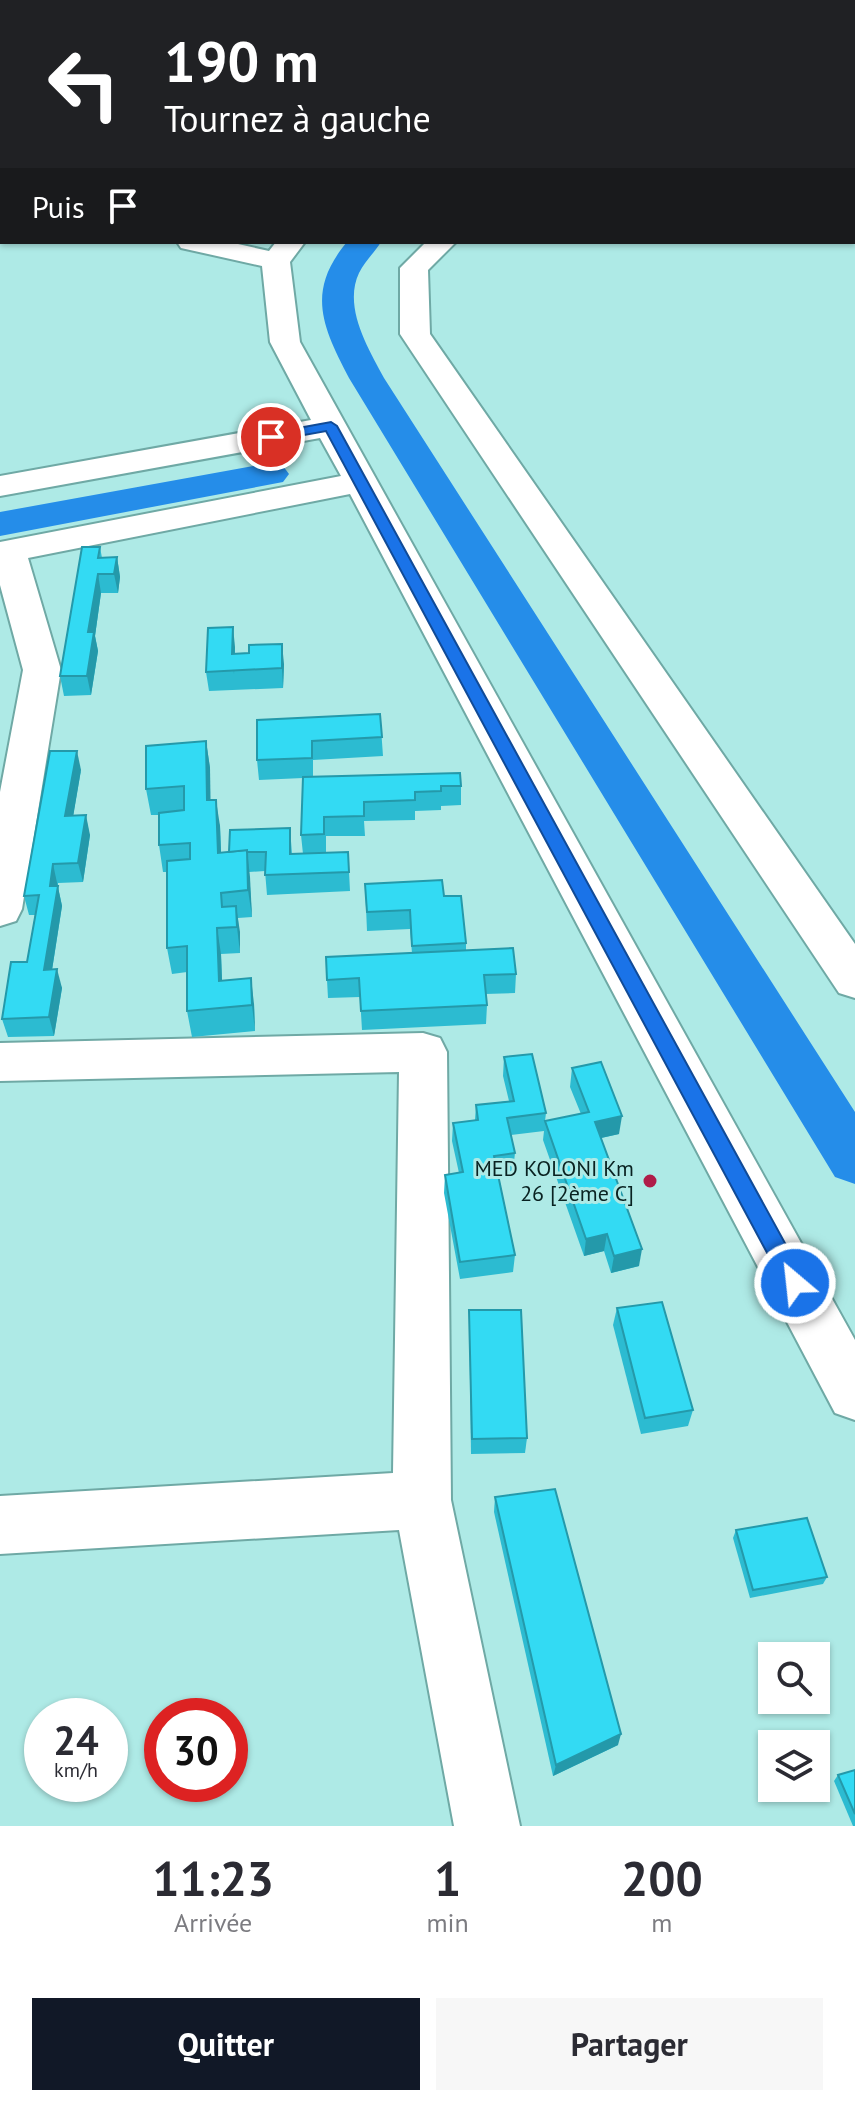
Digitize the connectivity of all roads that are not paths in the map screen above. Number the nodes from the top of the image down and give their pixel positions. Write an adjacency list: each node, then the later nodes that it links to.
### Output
1 (219, 244): 3 (street)
2 (440, 244): 9 (street)
3 (276, 248): 4 (street)
4 (331, 426): 5 (street); 6 (street)
5 (361, 482): 7 (street); 11 (street)
6 (0, 486)
7 (4, 552): 8 (street)
8 (0, 909)
9 (855, 980)
10 (0, 1062): 12 (street)
11 (855, 1394)
12 (422, 1500): 13 (street); 14 (street)
13 (0, 1525)
14 (487, 1826)

